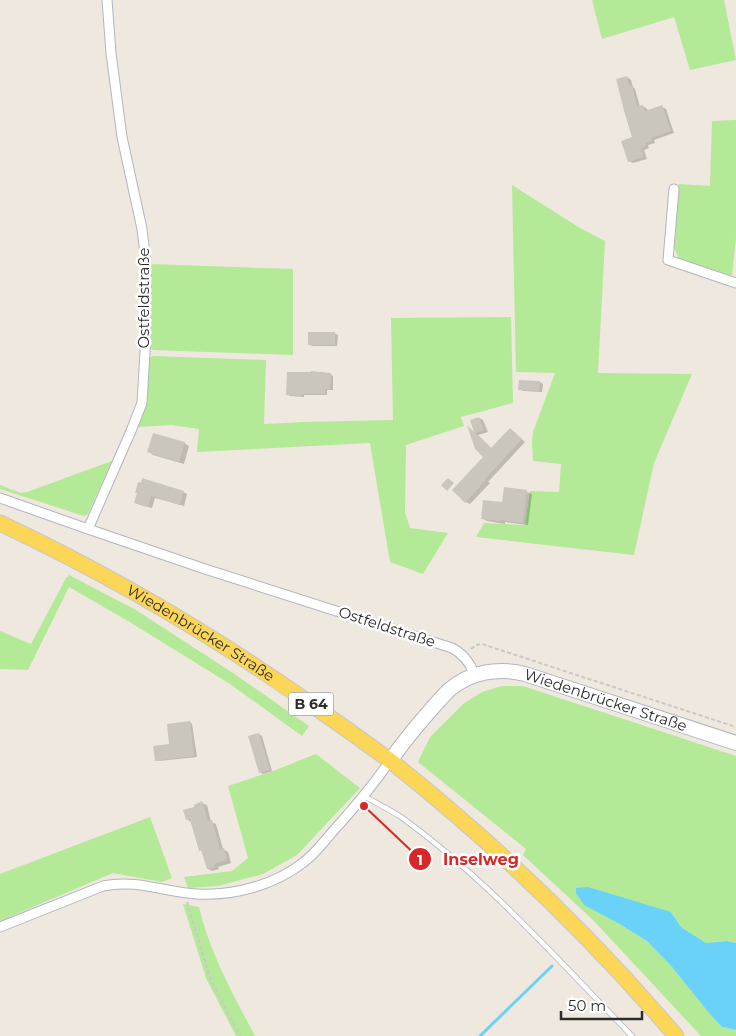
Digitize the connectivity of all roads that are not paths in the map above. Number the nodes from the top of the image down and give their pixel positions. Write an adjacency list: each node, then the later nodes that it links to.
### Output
1 (107, 0): 6 (street, Ostfeldstraße)
2 (674, 189): 3 (street)
3 (736, 283)
4 (0, 498): 6 (street, Ostfeldstraße)
5 (0, 523): 9 (main road, Wiedenbrücker Straße / B 64)
6 (88, 529): 7 (street, Ostfeldstraße)
7 (475, 675): 8 (main road, Wiedenbrücker Straße); 9 (main road, Wiedenbrücker Straße)
8 (736, 743)
9 (390, 761): 10 (street); 13 (main road, Wiedenbrücker Straße / B 64)
10 (364, 796): 11 (street); 12 (lane)
11 (0, 927)
12 (632, 1036)
13 (676, 1036)

